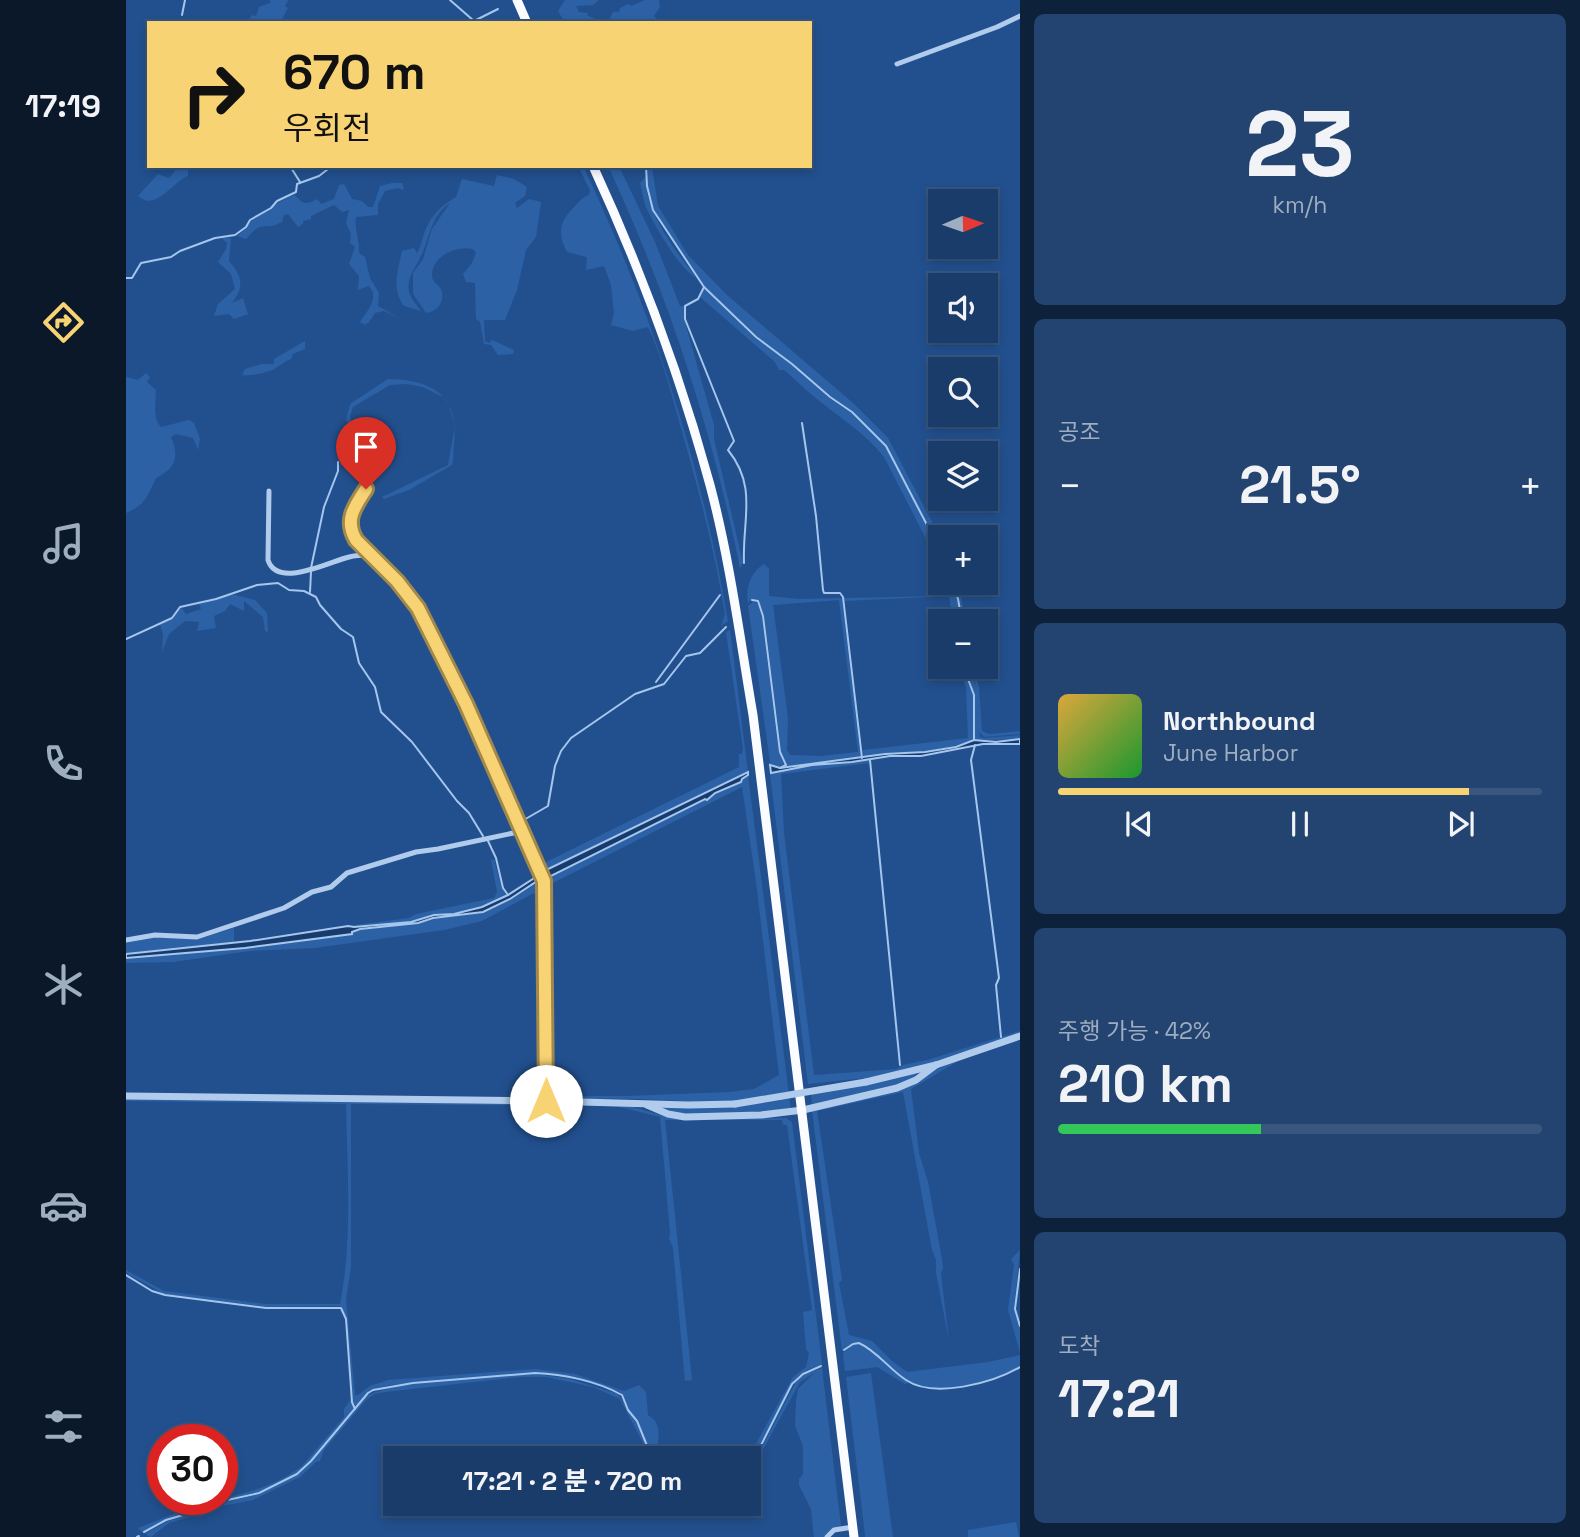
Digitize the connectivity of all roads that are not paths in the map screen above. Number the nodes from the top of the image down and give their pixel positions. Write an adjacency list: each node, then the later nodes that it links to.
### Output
1 (517, 0): 3 (highway)
2 (1020, 16): 4 (street)
3 (526, 21)
4 (897, 64)
5 (594, 168): 16 (highway)
6 (375, 461): 8 (street)
7 (269, 491): 8 (street)
8 (371, 555): 9 (street)
9 (523, 831): 10 (street); 14 (street)
10 (126, 940)
11 (1020, 1036): 12 (street)
12 (936, 1065): 15 (street, bridge); 16 (street)
13 (126, 1096): 14 (street)
14 (546, 1101): 15 (street)
15 (643, 1104): 16 (street)
16 (803, 1110): 17 (highway)
17 (853, 1532): 18 (street)
18 (827, 1537)

